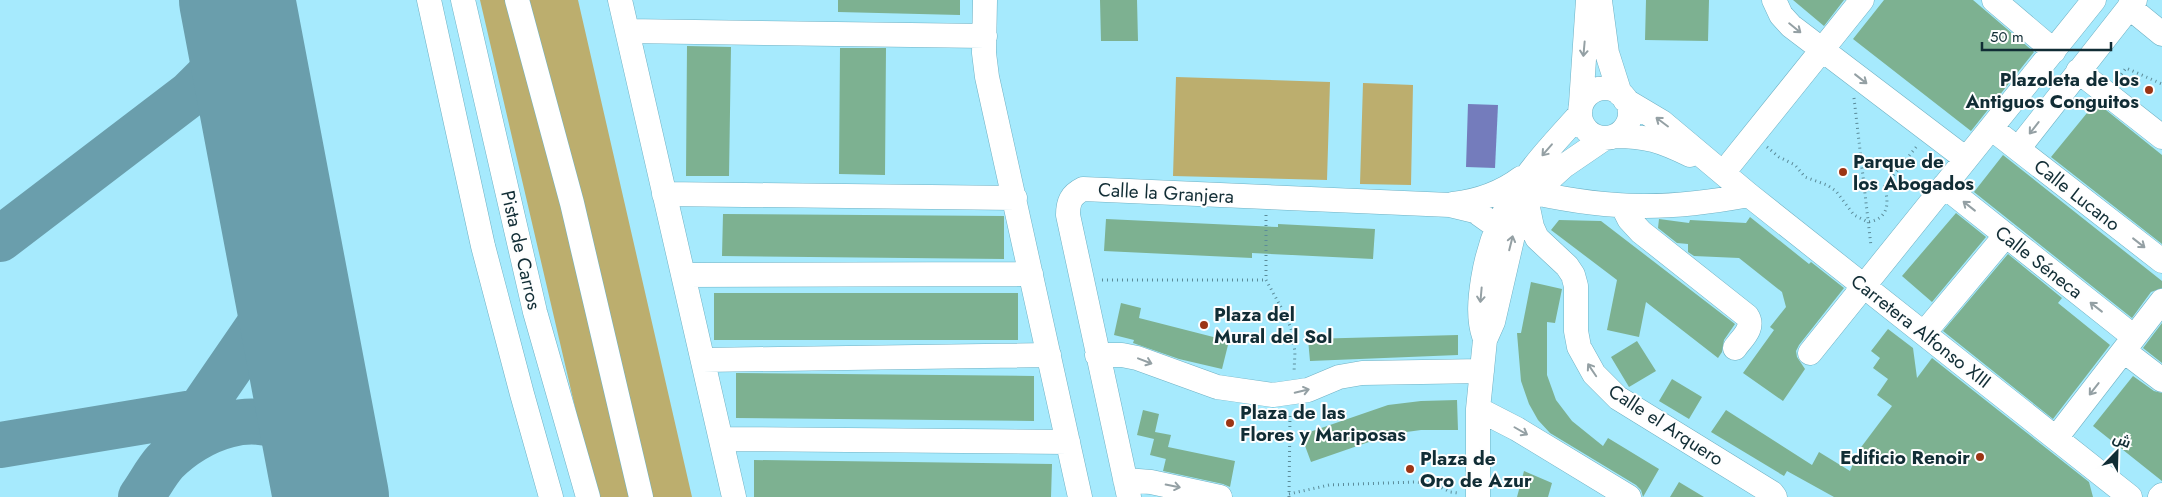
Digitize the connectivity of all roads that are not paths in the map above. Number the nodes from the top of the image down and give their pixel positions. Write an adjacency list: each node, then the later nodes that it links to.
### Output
1 (429, 0): 58 (street)
2 (463, 0): 59 (street, Pista de Carros)
3 (517, 0): 60 (street)
4 (620, 0): 13 (street)
5 (985, 0): 15 (street)
6 (1588, 0): 20 (street, one-way to 20)
7 (1600, 0): 19 (street)
8 (1774, 0): 16 (street, one-way to 16)
9 (1862, 0): 16 (street)
10 (1995, 0): 17 (street)
11 (2094, 0): 17 (street)
12 (2132, 4): 14 (street); 18 (street)
13 (627, 31): 15 (street); 29 (street)
14 (2162, 34)
15 (984, 36): 31 (street)
16 (1823, 49): 25 (street, one-way to 25); 26 (street)
17 (2054, 51): 21 (street)
18 (2078, 71): 23 (street); 24 (street, one-way to 24)
19 (1623, 97): 20 (street); 22 (street); 26 (street, Carretera Alfonso XIII, one-way to 19)
20 (1580, 109): 22 (street); 28 (street, one-way to 28)
21 (1991, 128): 24 (street, Calle Lucano); 25 (street)
22 (1610, 137): 26 (street, Carretera Alfonso XIII); 28 (street)
23 (2162, 137)
24 (2018, 149): 36 (street, Calle Lucano, one-way to 36)
25 (1966, 159): 27 (street)
26 (1718, 169): 30 (street, Carretera Alfonso XIII)
27 (1944, 186): 35 (street, Calle Séneca, one-way to 27); 39 (street)
28 (1530, 190): 32 (street, Calle la Granjera); 33 (street); 34 (street); 42 (street, one-way to 28); 65 (street, Calle el Arquero, one-way to 28)
29 (664, 194): 31 (street); 38 (street)
30 (1749, 195): 33 (street); 39 (street, Carretera Alfonso XIII)
31 (1015, 198): 37 (street)
32 (1450, 204): 34 (street, Calle la Granjera); 47 (street, Calle la Granjera)
33 (1623, 206): 44 (street)
34 (1496, 226): 42 (street, one-way to 42)
35 (2006, 235): 41 (street); 43 (street, Calle Séneca, one-way to 35)
36 (2162, 261)
37 (1031, 274): 38 (street); 46 (street)
38 (683, 275): 48 (street)
39 (1869, 280): 41 (street, Carretera Alfonso XIII); 45 (street)
40 (2162, 301): 43 (street)
41 (1924, 333): 52 (street, Carretera Alfonso XIII)
42 (1485, 340): 49 (street)
43 (2129, 344): 50 (street, Calle Séneca); 52 (street, one-way to 52)
44 (1735, 348)
45 (1810, 353)
46 (1049, 355): 48 (street); 54 (street)
47 (1097, 355): 49 (street, one-way to 49); 55 (street, Calle la Granjera)
48 (702, 360): 53 (street)
49 (1482, 371): 51 (street)
50 (2162, 380)
51 (1478, 410): 56 (street); 64 (street, one-way to 64)
52 (2056, 438): 57 (street, Carretera Alfonso XIII)
53 (721, 439): 54 (street); 61 (street)
54 (1068, 442): 62 (street)
55 (1127, 488): 63 (street, one-way to 63)
56 (1478, 494)
57 (2124, 495)
58 (551, 497)
59 (588, 497)
60 (641, 497)
61 (734, 497)
62 (1080, 497)
63 (1220, 497)
64 (1629, 497)
65 (1775, 497)

